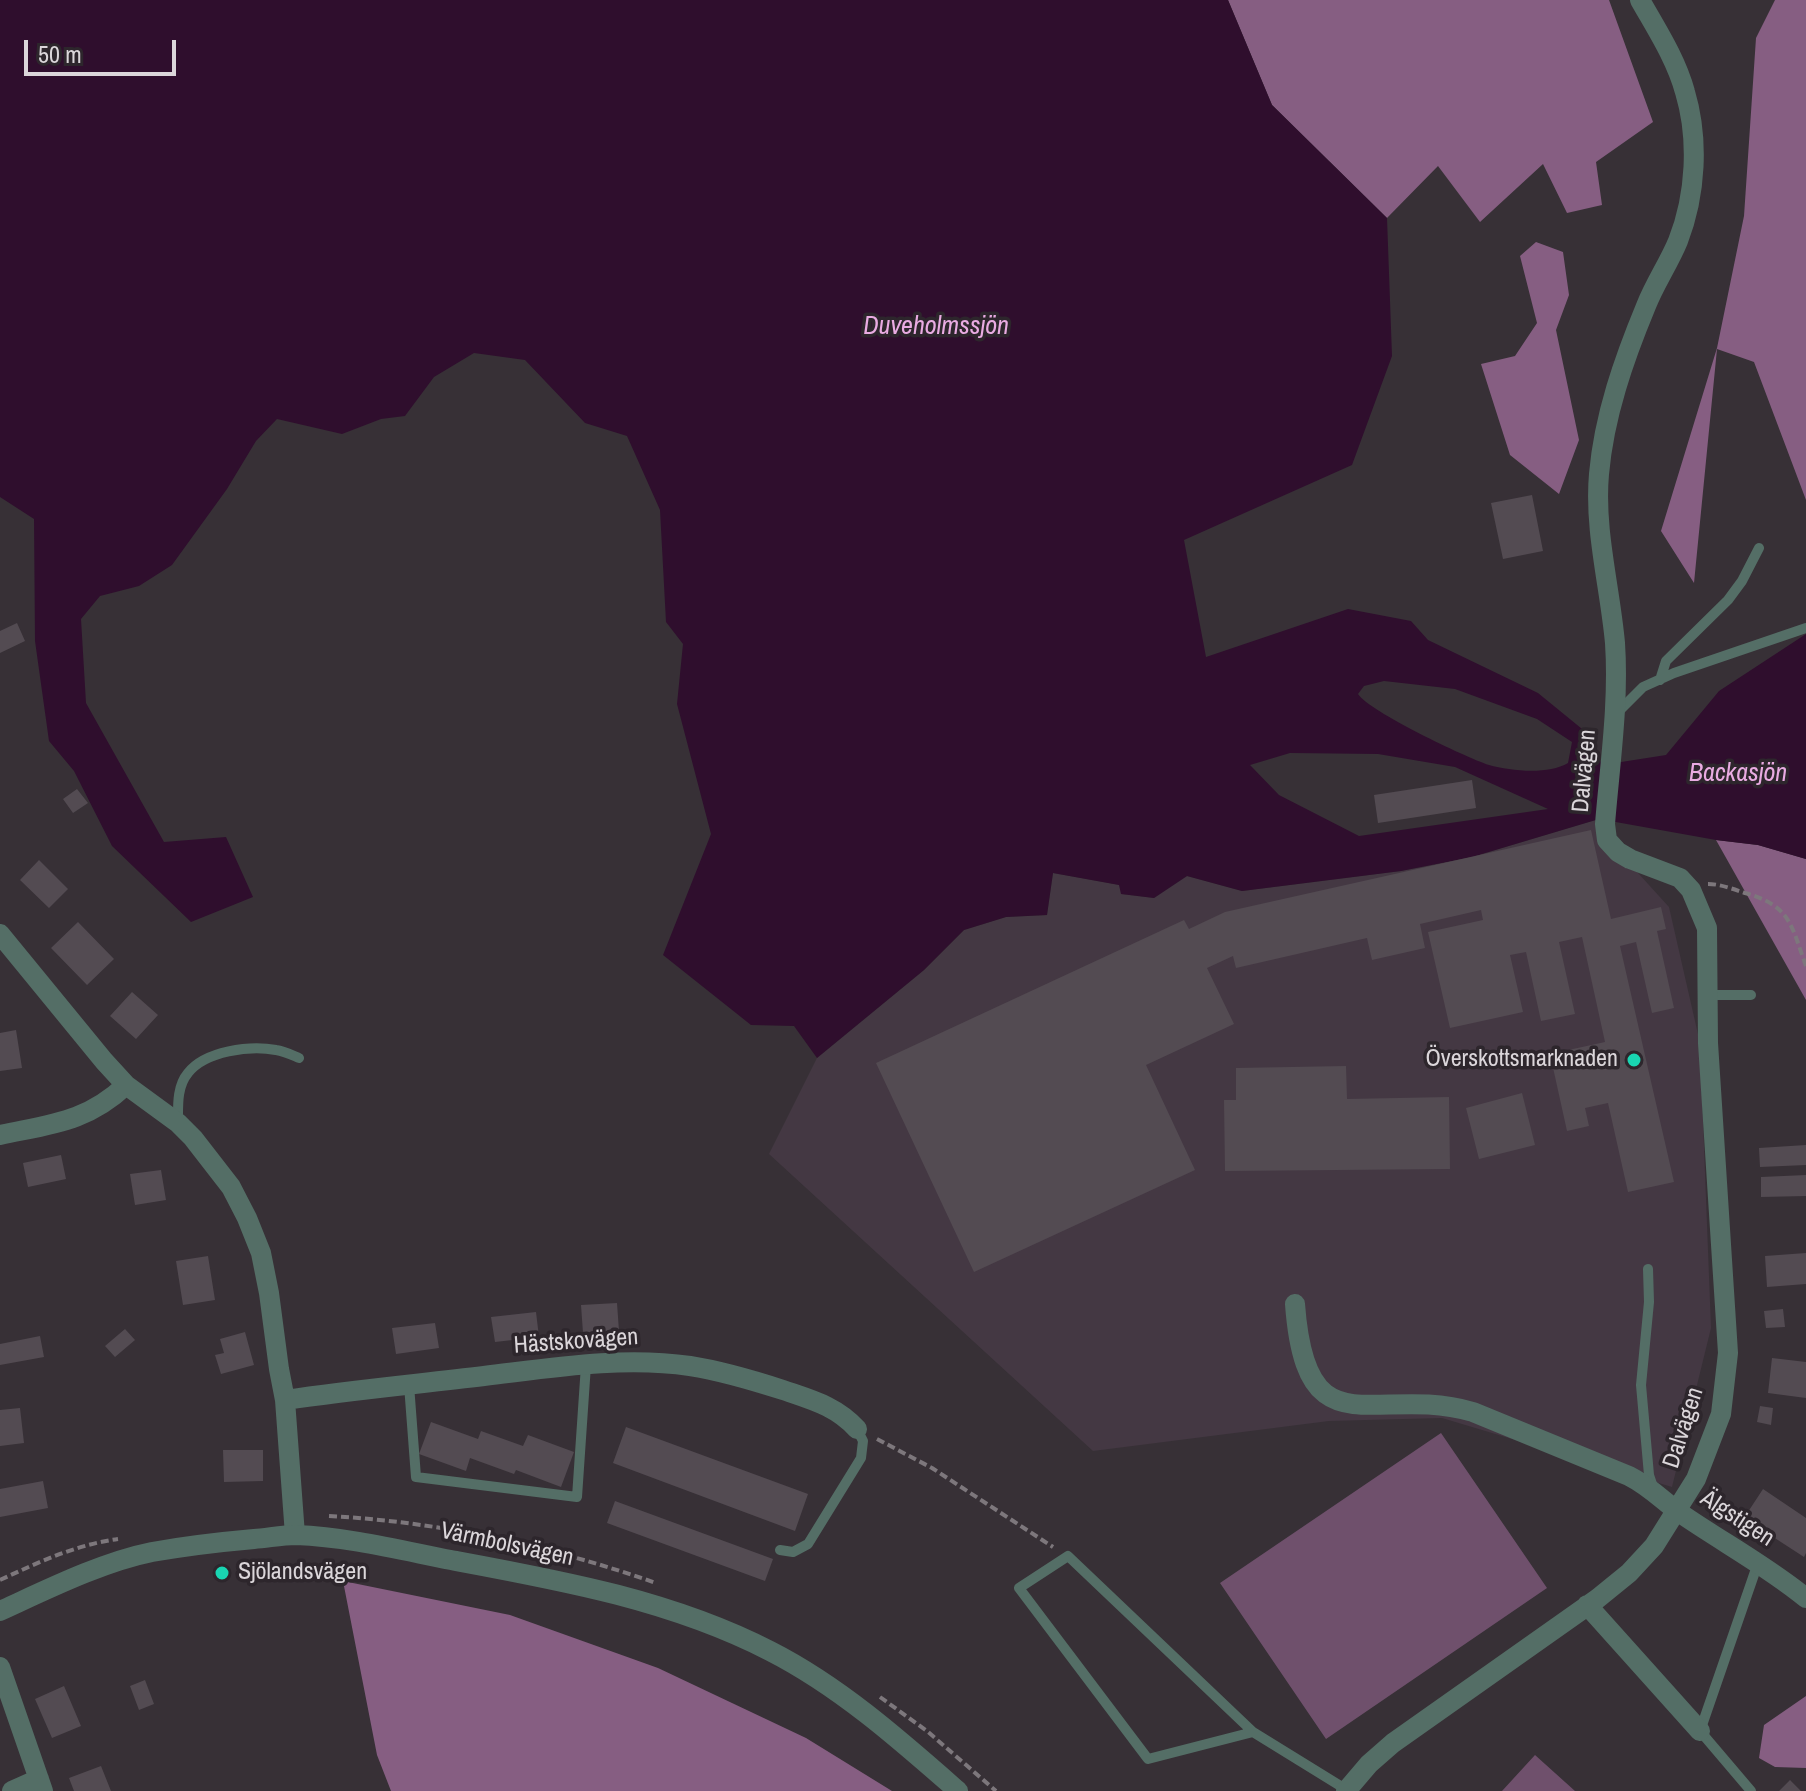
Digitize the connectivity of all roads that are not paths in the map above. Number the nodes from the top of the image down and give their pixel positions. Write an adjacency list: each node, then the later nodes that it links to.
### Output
1 (1640, 0): 5 (street, Dalvägen)
2 (1759, 548): 4 (lane)
3 (1806, 628): 4 (lane)
4 (1660, 680): 5 (lane)
5 (1616, 713): 7 (street, Dalvägen)
6 (0, 934): 10 (street)
7 (1708, 995): 8 (lane); 20 (street, Dalvägen)
8 (1751, 995)
9 (299, 1058): 11 (lane)
10 (126, 1085): 11 (street); 12 (street)
11 (178, 1123): 17 (street)
12 (0, 1135)
13 (1648, 1269): 19 (lane)
14 (1295, 1304): 19 (street, Dalvägen)
15 (586, 1365): 16 (street, Hästskovägen); 16 (lane); 18 (street, Hästskovägen)
16 (408, 1384): 17 (street, Hästskovägen)
17 (285, 1400): 21 (street)
18 (857, 1429): 22 (lane)
19 (1655, 1492): 20 (street, Dalvägen)
20 (1678, 1511): 23 (street, Älgstigen); 25 (street, Dalvägen)
21 (295, 1535): 26 (street, Värmbolsvägen); 33 (street, Värmbolsvägen)
22 (780, 1550)
23 (1758, 1563): 24 (street, Älgstigen); 28 (lane)
24 (1806, 1598)
25 (1587, 1605): 28 (street); 31 (street, Dalvägen)
26 (0, 1611)
27 (0, 1667): 30 (street)
28 (1700, 1731): 34 (lane)
29 (1253, 1732): 29 (lane); 31 (lane)
30 (41, 1785): 32 (street)
31 (1346, 1790)
32 (12, 1791)
33 (958, 1791)
34 (1751, 1791)

